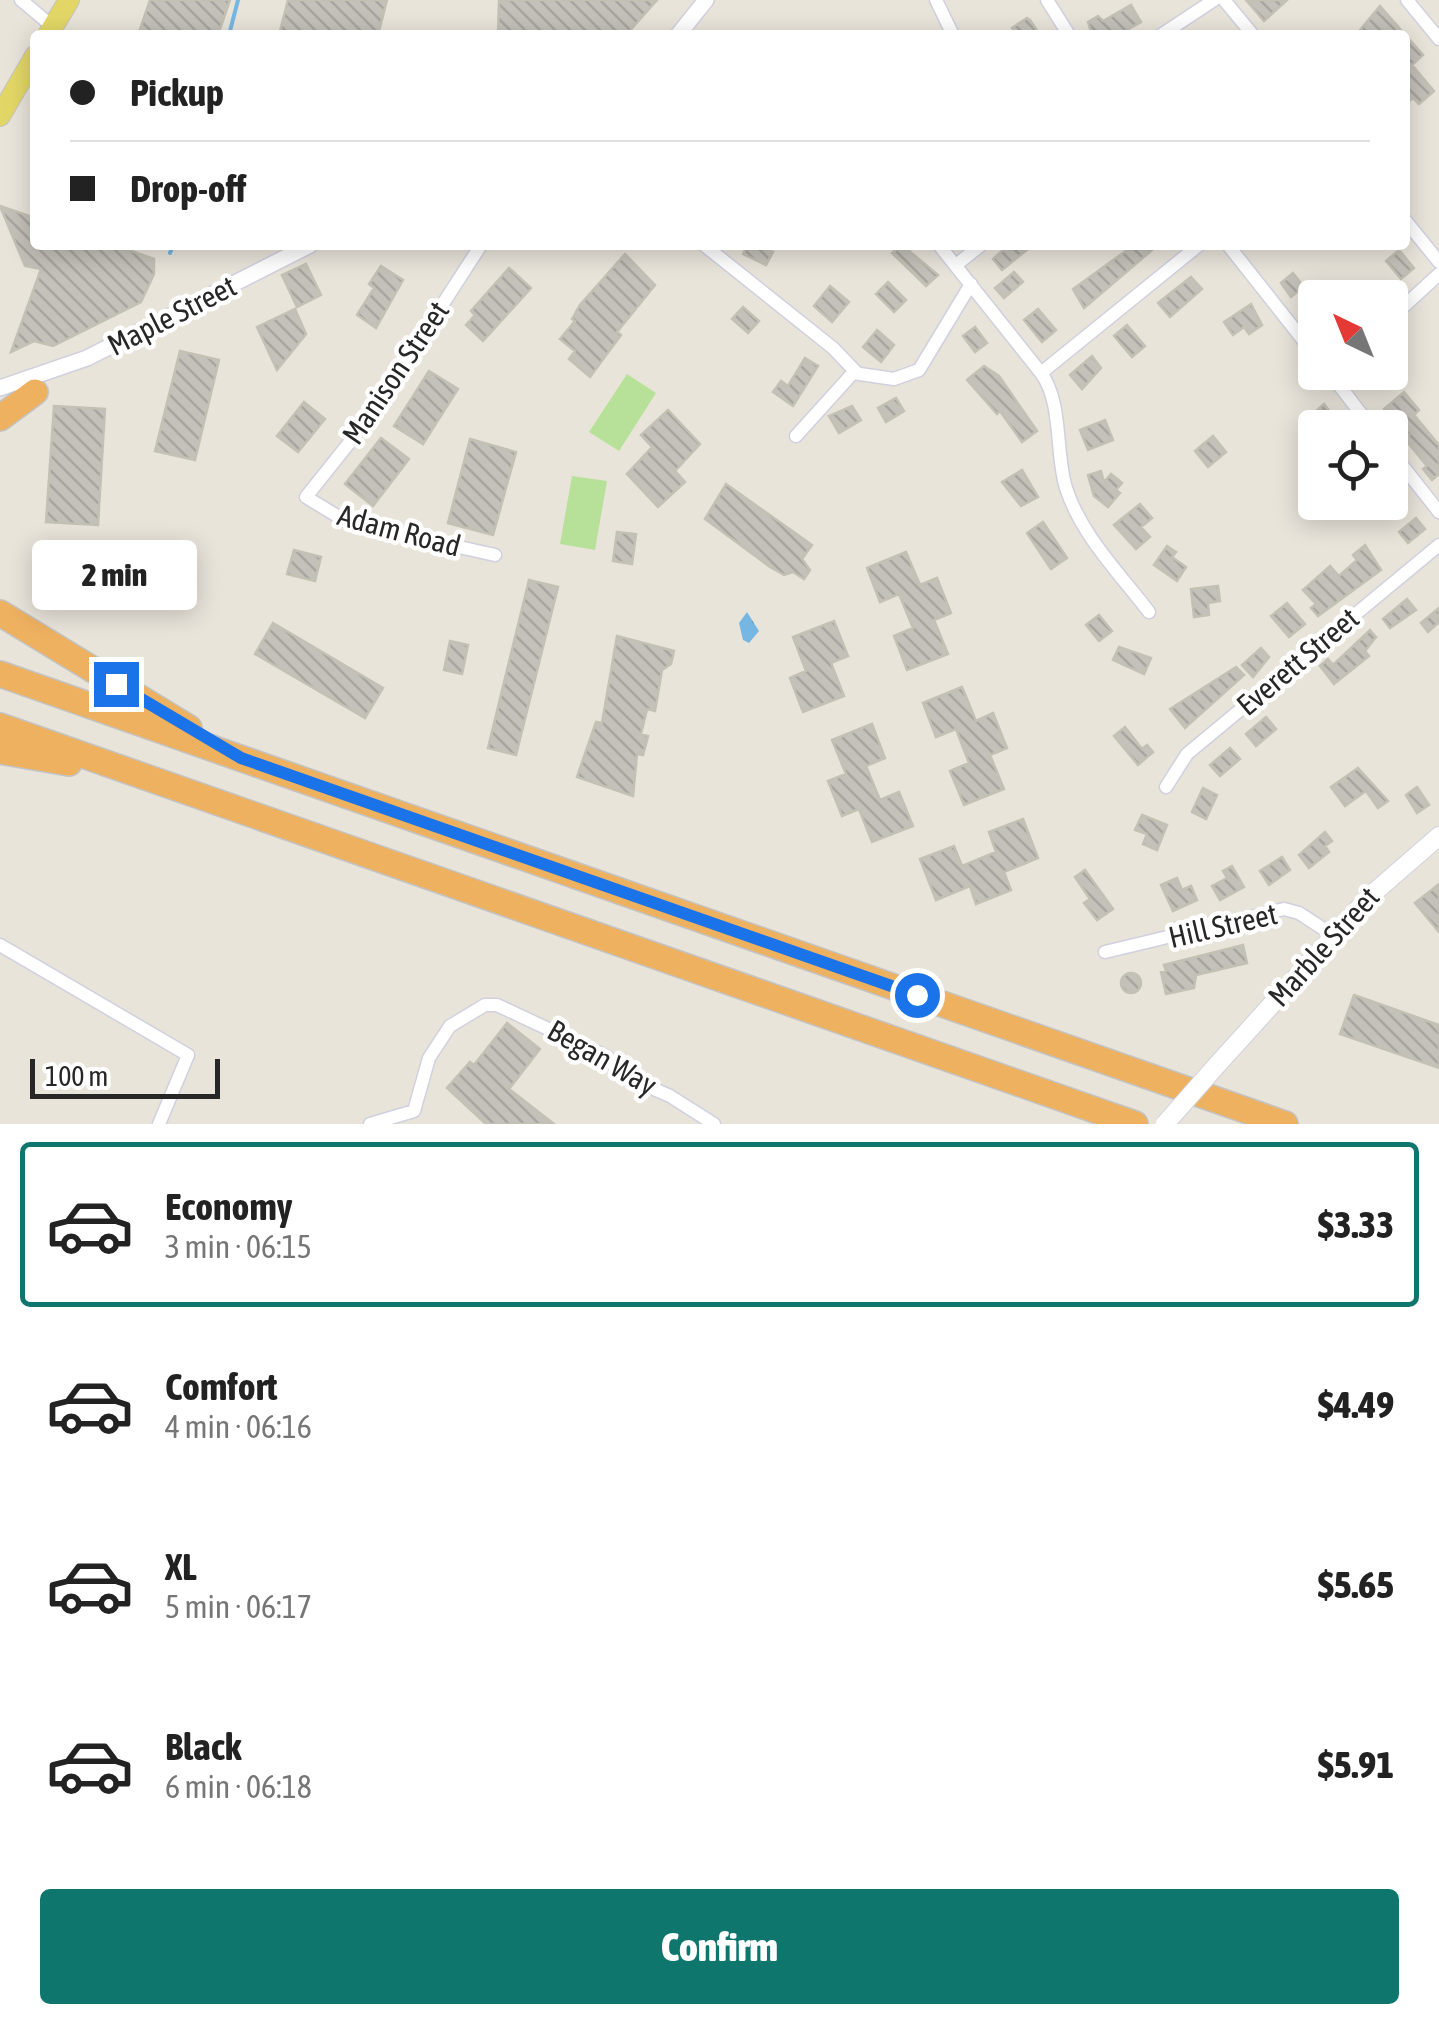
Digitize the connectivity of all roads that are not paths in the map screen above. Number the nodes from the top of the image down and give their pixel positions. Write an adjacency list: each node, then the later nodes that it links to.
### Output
1 (20, 0): 9 (street)
2 (70, 0): 10 (main road)
3 (706, 0): 11 (street)
4 (936, 0): 12 (street)
5 (1047, 0): 13 (street)
6 (1214, 0): 14 (street)
7 (1224, 0): 15 (street)
8 (1407, 0): 16 (street)
9 (49, 30)
10 (51, 30)
11 (682, 30)
12 (950, 30)
13 (1066, 30)
14 (1169, 30)
15 (1249, 30)
16 (1439, 40)
17 (30, 65): 18 (main road)
18 (0, 116)
19 (1410, 226): 27 (street)
20 (300, 250): 33 (street, Maple Street)
21 (478, 250): 44 (street, Manison Street)
22 (710, 250): 34 (street)
23 (943, 250): 28 (street)
24 (975, 250): 28 (street)
25 (1194, 250): 35 (street)
26 (1232, 250): 32 (street)
27 (1439, 262)
28 (956, 265): 30 (street)
29 (1439, 274): 31 (street)
30 (971, 284): 34 (street); 35 (street)
31 (1408, 302)
32 (1298, 334)
33 (86, 358): 36 (street, Maple Street); 38 (street, Maple Street)
34 (856, 372): 42 (street)
35 (1041, 373): 48 (street)
36 (0, 388)
37 (1343, 390): 40 (street)
38 (35, 392): 39 (street, Maple Street); 41 (highway)
39 (0, 403)
40 (1358, 410)
41 (0, 418)
42 (796, 436)
43 (1408, 473): 45 (street)
44 (306, 497): 47 (street, Adam Road)
45 (1439, 512)
46 (1439, 545): 55 (street, Everett Street)
47 (495, 555)
48 (1149, 612)
49 (5, 615): 53 (highway)
50 (0, 674): 53 (highway)
51 (0, 726): 54 (highway)
52 (0, 751): 54 (highway)
53 (241, 758): 65 (highway)
54 (134, 774): 63 (highway)
55 (1166, 787)
56 (1439, 836): 57 (main road, Marble Street)
57 (1334, 936): 59 (street, Hill Street); 64 (main road, Marble Street, bridge)
58 (0, 945): 60 (street)
59 (1105, 952)
60 (158, 1124)
61 (370, 1124): 62 (street, Began Way)
62 (714, 1124)
63 (1135, 1124)
64 (1165, 1124)
65 (1285, 1124)

